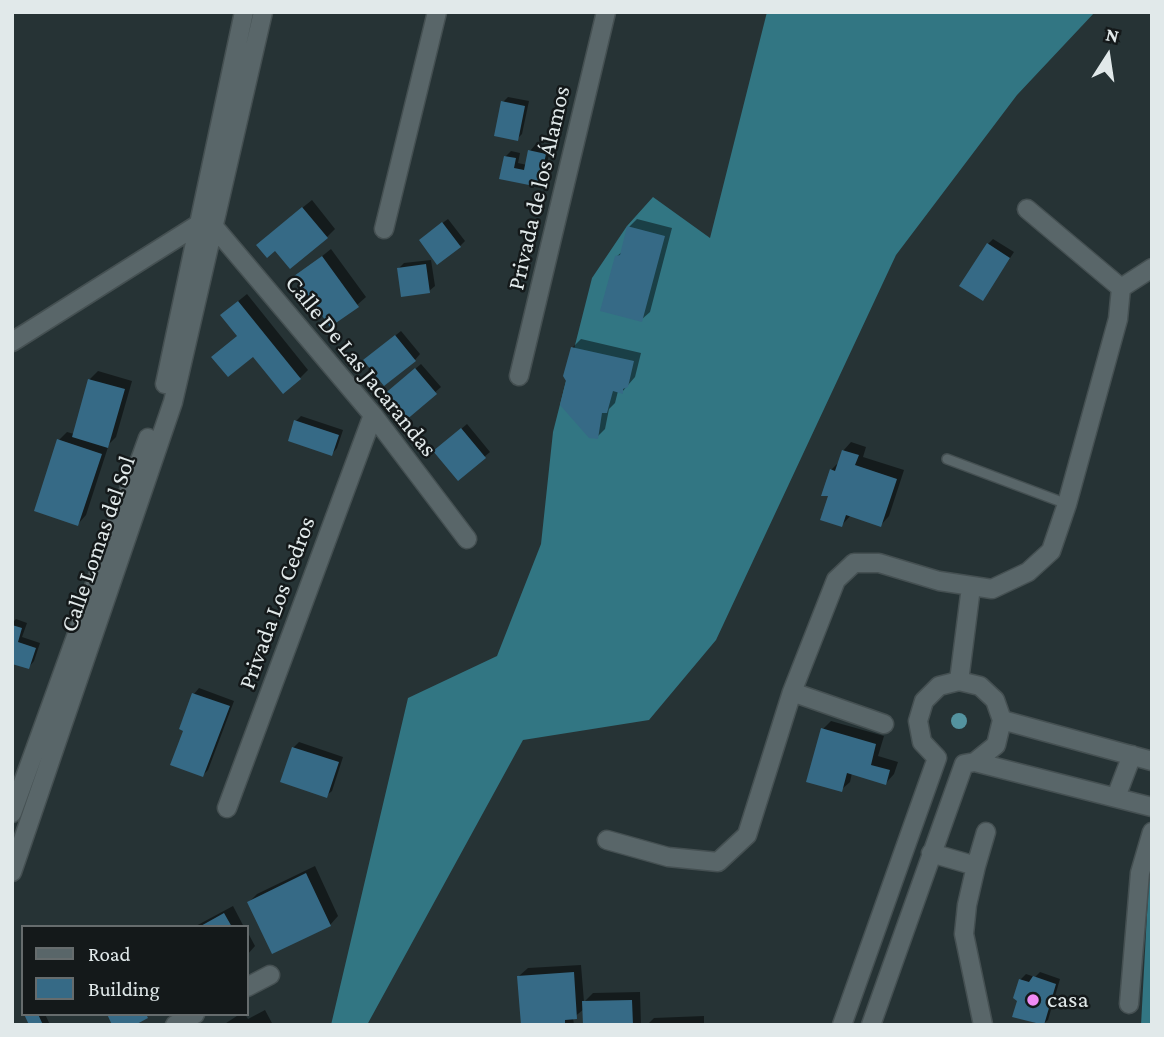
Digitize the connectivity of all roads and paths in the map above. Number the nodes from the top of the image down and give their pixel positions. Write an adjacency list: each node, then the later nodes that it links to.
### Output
1 (244, 12): 6 (street)
2 (263, 12): 6 (street)
3 (437, 12): 7 (street)
4 (606, 12): 11 (street, Privada de los Álamos)
5 (1027, 209): 9 (street)
6 (207, 226): 10 (street); 12 (street, Calle De Las Jacarandas); 27 (street, Calle Lomas del Sol); 33 (street, Calle Lomas del Sol)
7 (384, 229)
8 (1152, 268): 9 (street)
9 (1121, 288): 14 (street)
10 (12, 342)
11 (519, 376)
12 (373, 415): 15 (street, Calle De Las Jacarandas); 26 (street, Privada Los Cedros)
13 (947, 458): 14 (lane)
14 (1067, 504): 16 (street)
15 (467, 539)
16 (971, 587): 17 (street); 18 (street)
17 (959, 681): 19 (street); 37 (street)
18 (792, 692): 20 (street); 30 (street)
19 (1002, 720): 21 (street); 23 (street)
20 (884, 724)
21 (1132, 755): 22 (street); 24 (street)
22 (1152, 761)
23 (975, 762): 24 (street); 31 (street)
24 (1116, 797): 25 (street)
25 (1152, 807)
26 (227, 808)
27 (12, 813)
28 (986, 832): 32 (street)
29 (1152, 832): 36 (street)
30 (607, 840)
31 (931, 853): 32 (street); 38 (street)
32 (976, 866): 39 (street)
33 (12, 872)
34 (270, 975): 35 (street)
35 (248, 987)
36 (1129, 1004)
37 (842, 1025)
38 (871, 1025)
39 (983, 1025)

